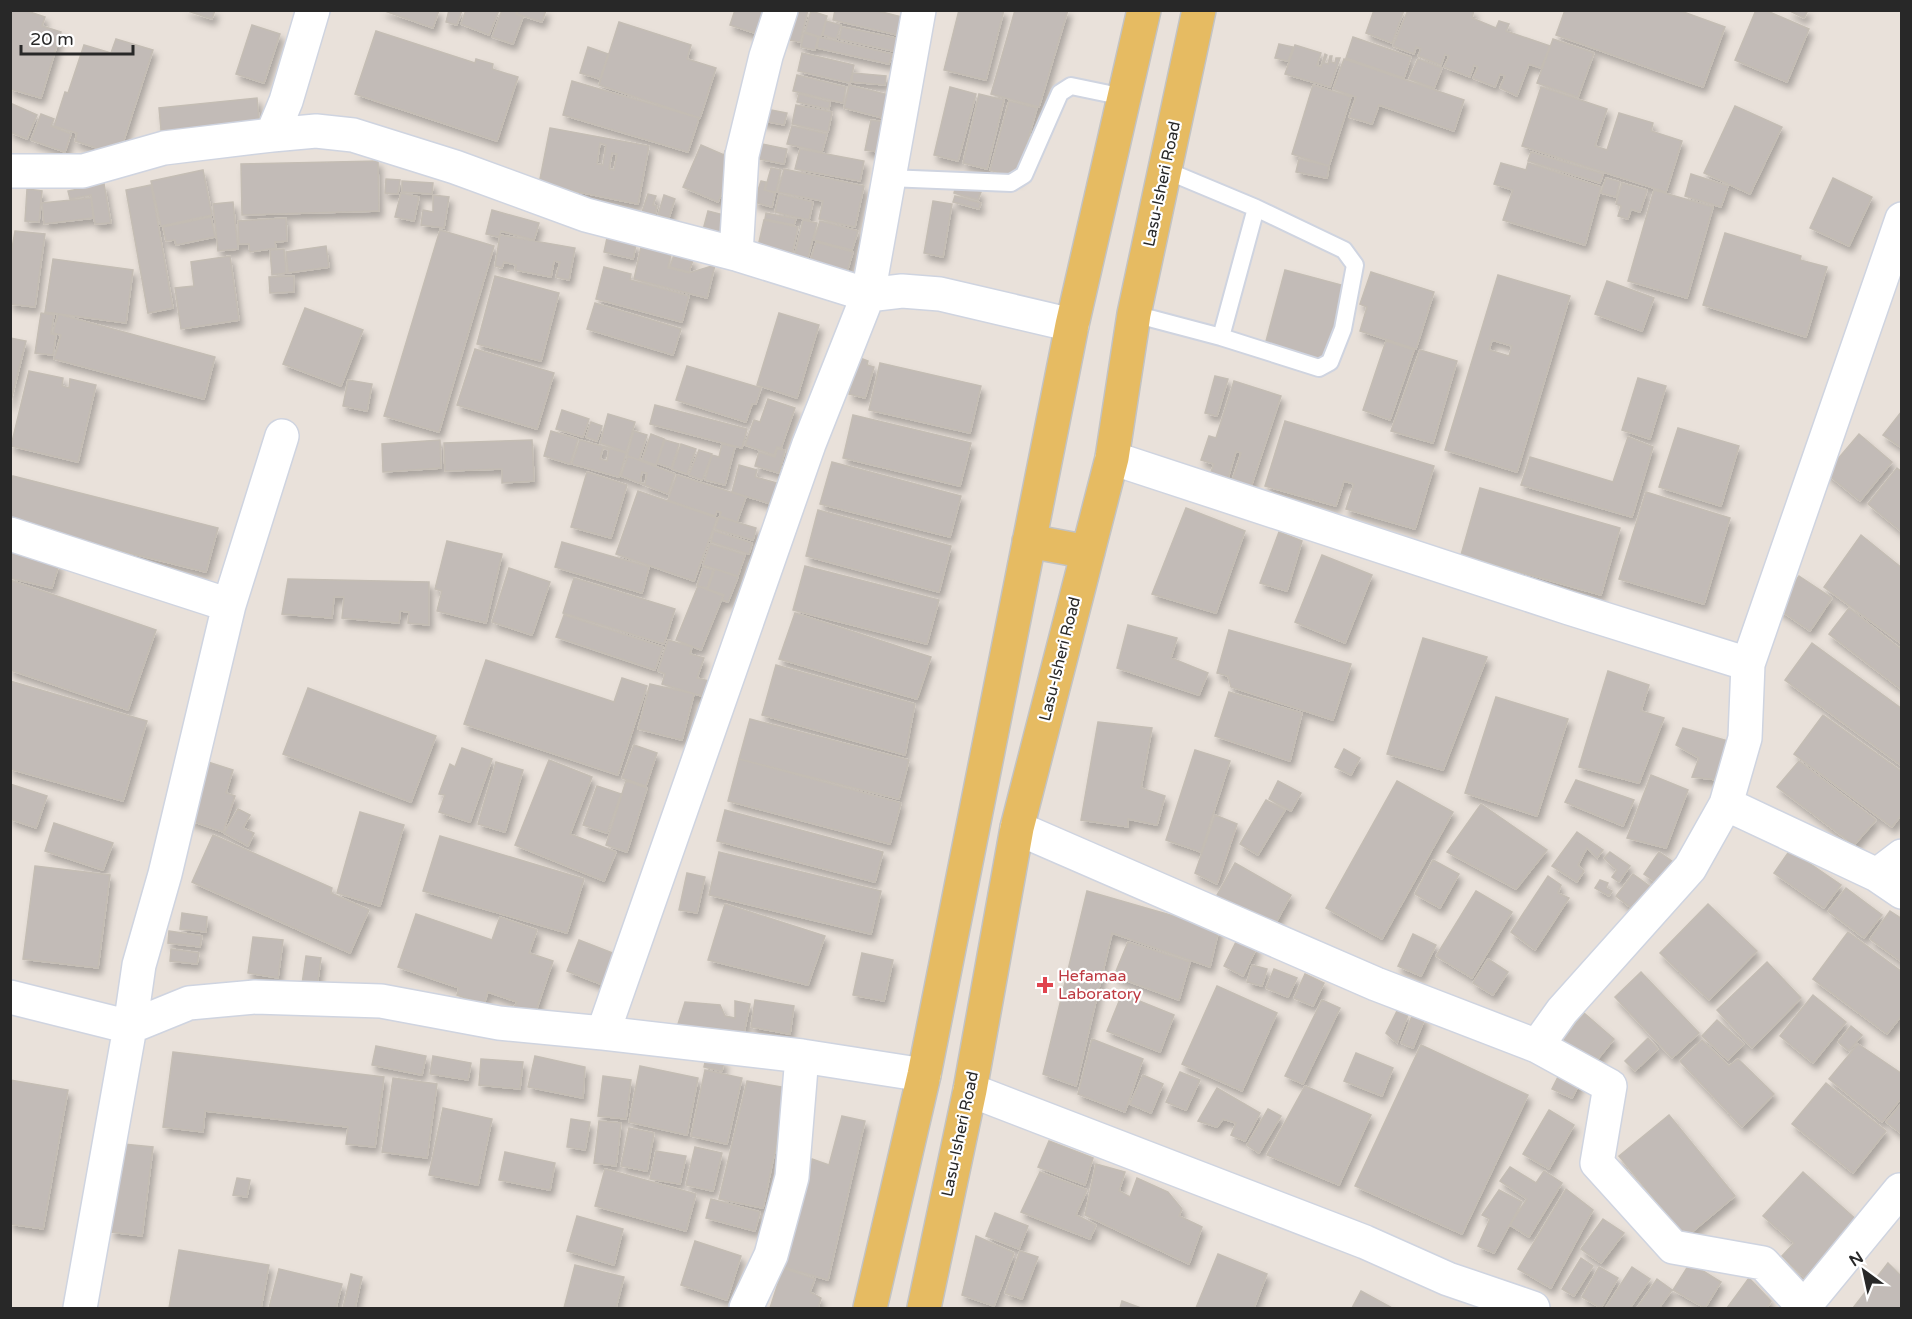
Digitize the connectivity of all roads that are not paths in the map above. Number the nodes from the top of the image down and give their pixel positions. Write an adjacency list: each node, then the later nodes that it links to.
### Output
1 (313, 10): 7 (street)
2 (781, 10): 13 (street)
3 (919, 10): 10 (street)
4 (1144, 10): 6 (main road)
5 (1199, 10): 8 (main road, Lasu-Isheri Road)
6 (1124, 97): 10 (lane); 16 (main road)
7 (272, 135): 9 (street); 13 (street)
8 (1165, 170): 11 (lane); 15 (main road, Lasu-Isheri Road)
9 (10, 171)
10 (888, 178): 14 (street)
11 (1256, 208): 17 (lane); 17 (lane)
12 (1902, 219): 24 (street)
13 (736, 254): 14 (street)
14 (868, 295): 16 (street); 30 (street)
15 (1134, 315): 17 (lane); 19 (main road, Lasu-Isheri Road)
16 (1072, 325): 21 (main road)
17 (1221, 337)
18 (282, 436): 23 (street)
19 (1112, 458): 22 (main road, Lasu-Isheri Road); 24 (street)
20 (10, 534): 23 (street)
21 (1029, 541): 22 (main road); 33 (main road)
22 (1088, 552): 26 (main road, Lasu-Isheri Road)
23 (229, 605): 29 (street)
24 (1748, 664): 25 (street)
25 (1726, 804): 27 (street); 31 (street)
26 (1017, 828): 31 (street); 34 (main road, Lasu-Isheri Road)
27 (1893, 874)
28 (10, 997): 29 (street)
29 (130, 1027): 30 (street); 37 (street)
30 (603, 1033): 32 (street)
31 (1538, 1046): 41 (street)
32 (802, 1056): 33 (street); 38 (street)
33 (924, 1075): 39 (main road)
34 (970, 1090): 36 (street); 40 (main road, Lasu-Isheri Road)
35 (1900, 1190): 41 (street)
36 (1526, 1307)
37 (80, 1308)
38 (746, 1308)
39 (870, 1308)
40 (924, 1308)
41 (1804, 1308)

